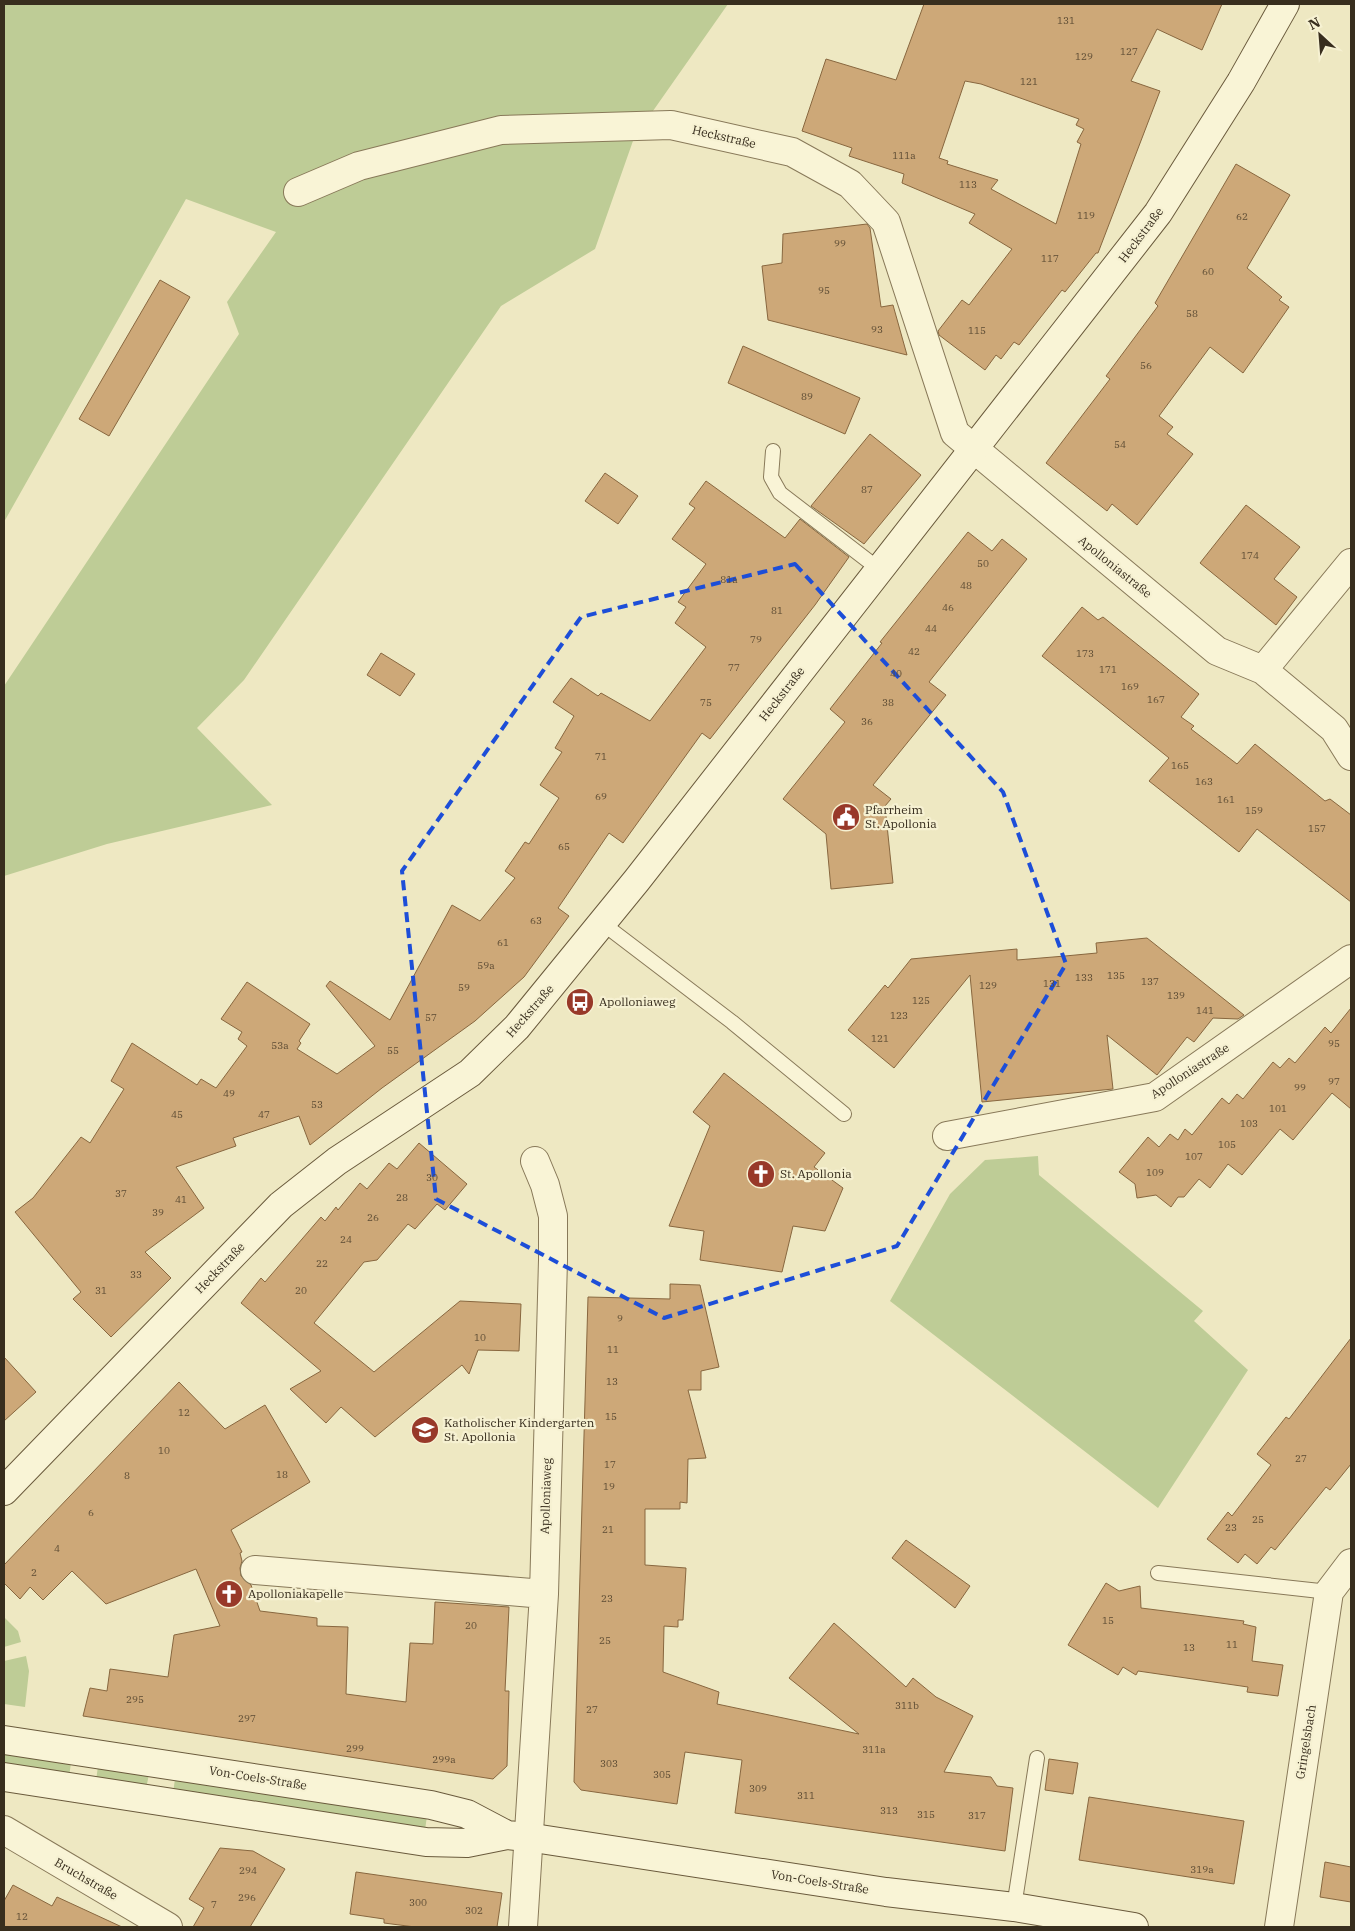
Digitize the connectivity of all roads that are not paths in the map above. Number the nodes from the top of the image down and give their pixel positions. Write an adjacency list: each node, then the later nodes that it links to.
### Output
1 (1285, 4): 3 (main road, Heckstraße)
2 (298, 192): 3 (main road, Heckstraße)
3 (974, 451): 6 (main road, Heckstraße); 7 (main road, Apolloniastraße)
4 (773, 452): 6 (lane)
5 (1351, 563): 7 (main road)
6 (880, 570): 9 (main road, Heckstraße)
7 (1263, 670): 8 (main road, Apolloniastraße)
8 (1351, 756)
9 (602, 923): 11 (lane); 14 (main road, Heckstraße)
10 (1351, 959): 12 (main road, Apolloniastraße)
11 (844, 1114)
12 (946, 1136)
13 (535, 1160): 19 (main road, Apolloniaweg)
14 (4, 1491)
15 (1351, 1563): 18 (main road, Gringelsbach)
16 (255, 1570): 19 (main road)
17 (1158, 1573): 18 (lane)
18 (1329, 1592): 29 (main road, Gringelsbach)
19 (544, 1594): 24 (main road, Apolloniaweg)
20 (4, 1740): 24 (main road, Von-Coels-Straße)
21 (1037, 1758): 25 (lane)
22 (4, 1777): 24 (main road, Von-Coels-Straße)
23 (4, 1830): 26 (main road, Bruchstraße)
24 (517, 1836): 25 (main road, Von-Coels-Straße); 27 (main road)
25 (1014, 1907): 28 (main road, Von-Coels-Straße)
26 (168, 1927)
27 (523, 1927)
28 (1134, 1927)
29 (1279, 1927)

